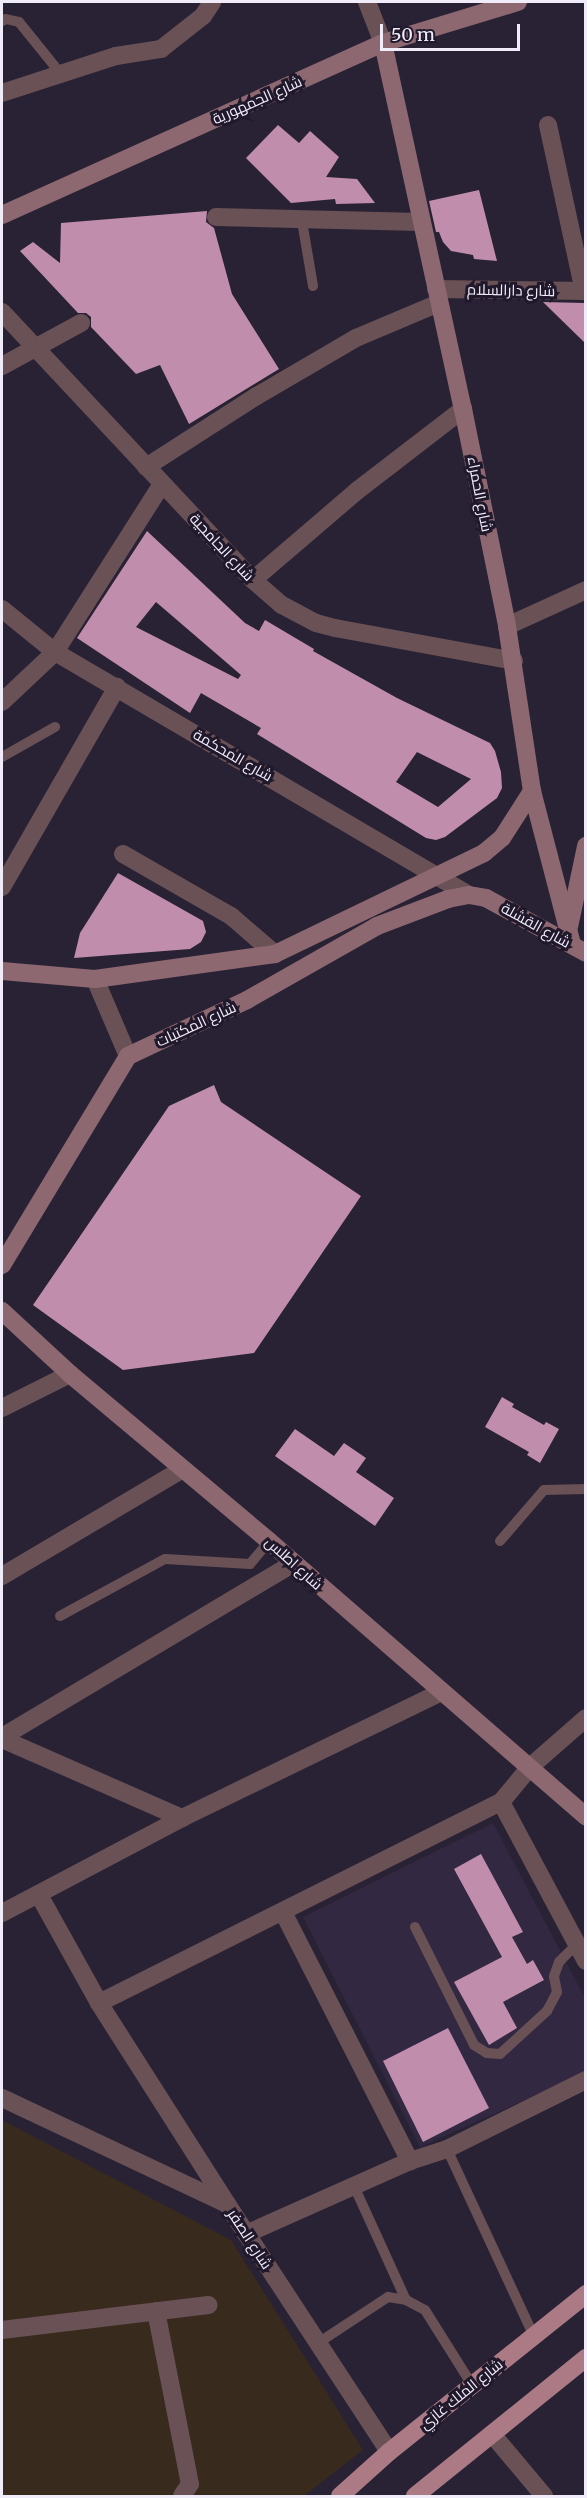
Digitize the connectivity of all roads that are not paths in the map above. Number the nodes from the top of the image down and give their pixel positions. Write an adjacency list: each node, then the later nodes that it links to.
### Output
1 (212, 2): 6 (street)
2 (367, 2): 5 (street)
3 (518, 2): 5 (street, شارع الجمهورية)
4 (2, 21): 6 (lane)
5 (383, 44): 9 (street, شارع الجمهورية); 12 (street, شارع الحمراء)
6 (61, 74): 7 (street)
7 (2, 93)
8 (548, 126): 14 (street)
9 (2, 215)
10 (216, 217): 11 (street)
11 (302, 221): 12 (street); 13 (lane)
12 (420, 222): 15 (street, شارع الحمراء)
13 (313, 286)
14 (585, 291): 15 (street, شارع دارالسلام)
15 (437, 296): 20 (street, شارع الحمراء); 21 (street)
16 (2, 312): 18 (street, شارع الجامجية)
17 (81, 323): 18 (street)
18 (35, 348): 19 (street); 21 (street, شارع الجامجية)
19 (2, 366)
20 (463, 409): 23 (street); 26 (street, شارع الحمراء)
21 (146, 467): 22 (street, شارع الجامجية)
22 (162, 484): 23 (street, شارع الجامجية); 27 (street)
23 (253, 580): 28 (street, شارع الجامجية)
24 (585, 590): 26 (street)
25 (2, 609): 27 (street, شارع المحكمة)
26 (507, 626): 28 (street, شارع الحمراء)
27 (55, 652): 29 (street, شارع المحكمة); 30 (street)
28 (514, 661): 33 (street, شارع الحمراء)
29 (117, 687): 36 (street, شارع المحكمة); 37 (street)
30 (2, 702)
31 (55, 727): 32 (lane)
32 (2, 758)
33 (532, 791): 36 (street); 39 (street, شارع الحمراء)
34 (585, 846): 39 (street)
35 (123, 854): 40 (street)
36 (439, 875): 38 (street, شارع المحكمة); 40 (street)
37 (2, 887)
38 (478, 897): 39 (street, شارع القشلة); 43 (street, شارع المكتبات)
39 (575, 943)
40 (275, 954): 42 (street)
41 (2, 971): 42 (street)
42 (95, 979): 43 (street)
43 (128, 1056): 44 (street)
44 (2, 1265)
45 (2, 1311): 46 (street, شارع اطلس)
46 (70, 1374): 47 (street); 48 (street, شارع اطلس)
47 (2, 1408)
48 (183, 1469): 50 (street, شارع اطلس); 53 (street)
49 (585, 1489): 51 (lane)
50 (269, 1540): 52 (street, شارع اطلس); 54 (lane)
51 (500, 1541)
52 (294, 1563): 55 (street, شارع اطلس); 57 (street)
53 (2, 1576)
54 (60, 1616)
55 (441, 1692): 58 (street, شارع اطلس); 61 (street)
56 (585, 1718): 58 (street)
57 (2, 1738): 61 (street)
58 (530, 1767): 59 (street); 60 (street, شارع اطلس)
59 (501, 1802): 63 (street); 66 (street)
60 (585, 1817)
61 (182, 1818): 62 (street)
62 (39, 1895): 64 (street); 68 (street)
63 (283, 1912): 68 (street); 72 (street)
64 (2, 1913)
65 (415, 1927): 66 (lane)
66 (577, 1944): 67 (street)
67 (585, 1961)
68 (99, 2003): 74 (street)
69 (584, 2085): 71 (street)
70 (2, 2098): 74 (street, شارع الصفر)
71 (447, 2149): 72 (street); 81 (lane)
72 (410, 2160): 73 (street)
73 (354, 2186): 75 (street); 77 (lane)
74 (227, 2204): 75 (street, شارع الصفر)
75 (246, 2235): 82 (street, شارع الصفر)
76 (585, 2294): 81 (main road, شارع الملك غازي)
77 (406, 2300): 82 (lane); 84 (lane)
78 (208, 2306): 79 (street)
79 (156, 2311): 80 (street); 87 (street)
80 (2, 2330)
81 (534, 2336): 84 (main road, شارع الملك غازي)
82 (318, 2343): 86 (street, شارع الصفر)
83 (585, 2358): 85 (main road)
84 (472, 2385): 86 (main road, شارع الملك غازي)
85 (492, 2434): 89 (main road); 90 (street)
86 (389, 2452): 88 (main road, شارع الملك غازي)
87 (182, 2496)
88 (340, 2496)
89 (415, 2496)
90 (544, 2496)

